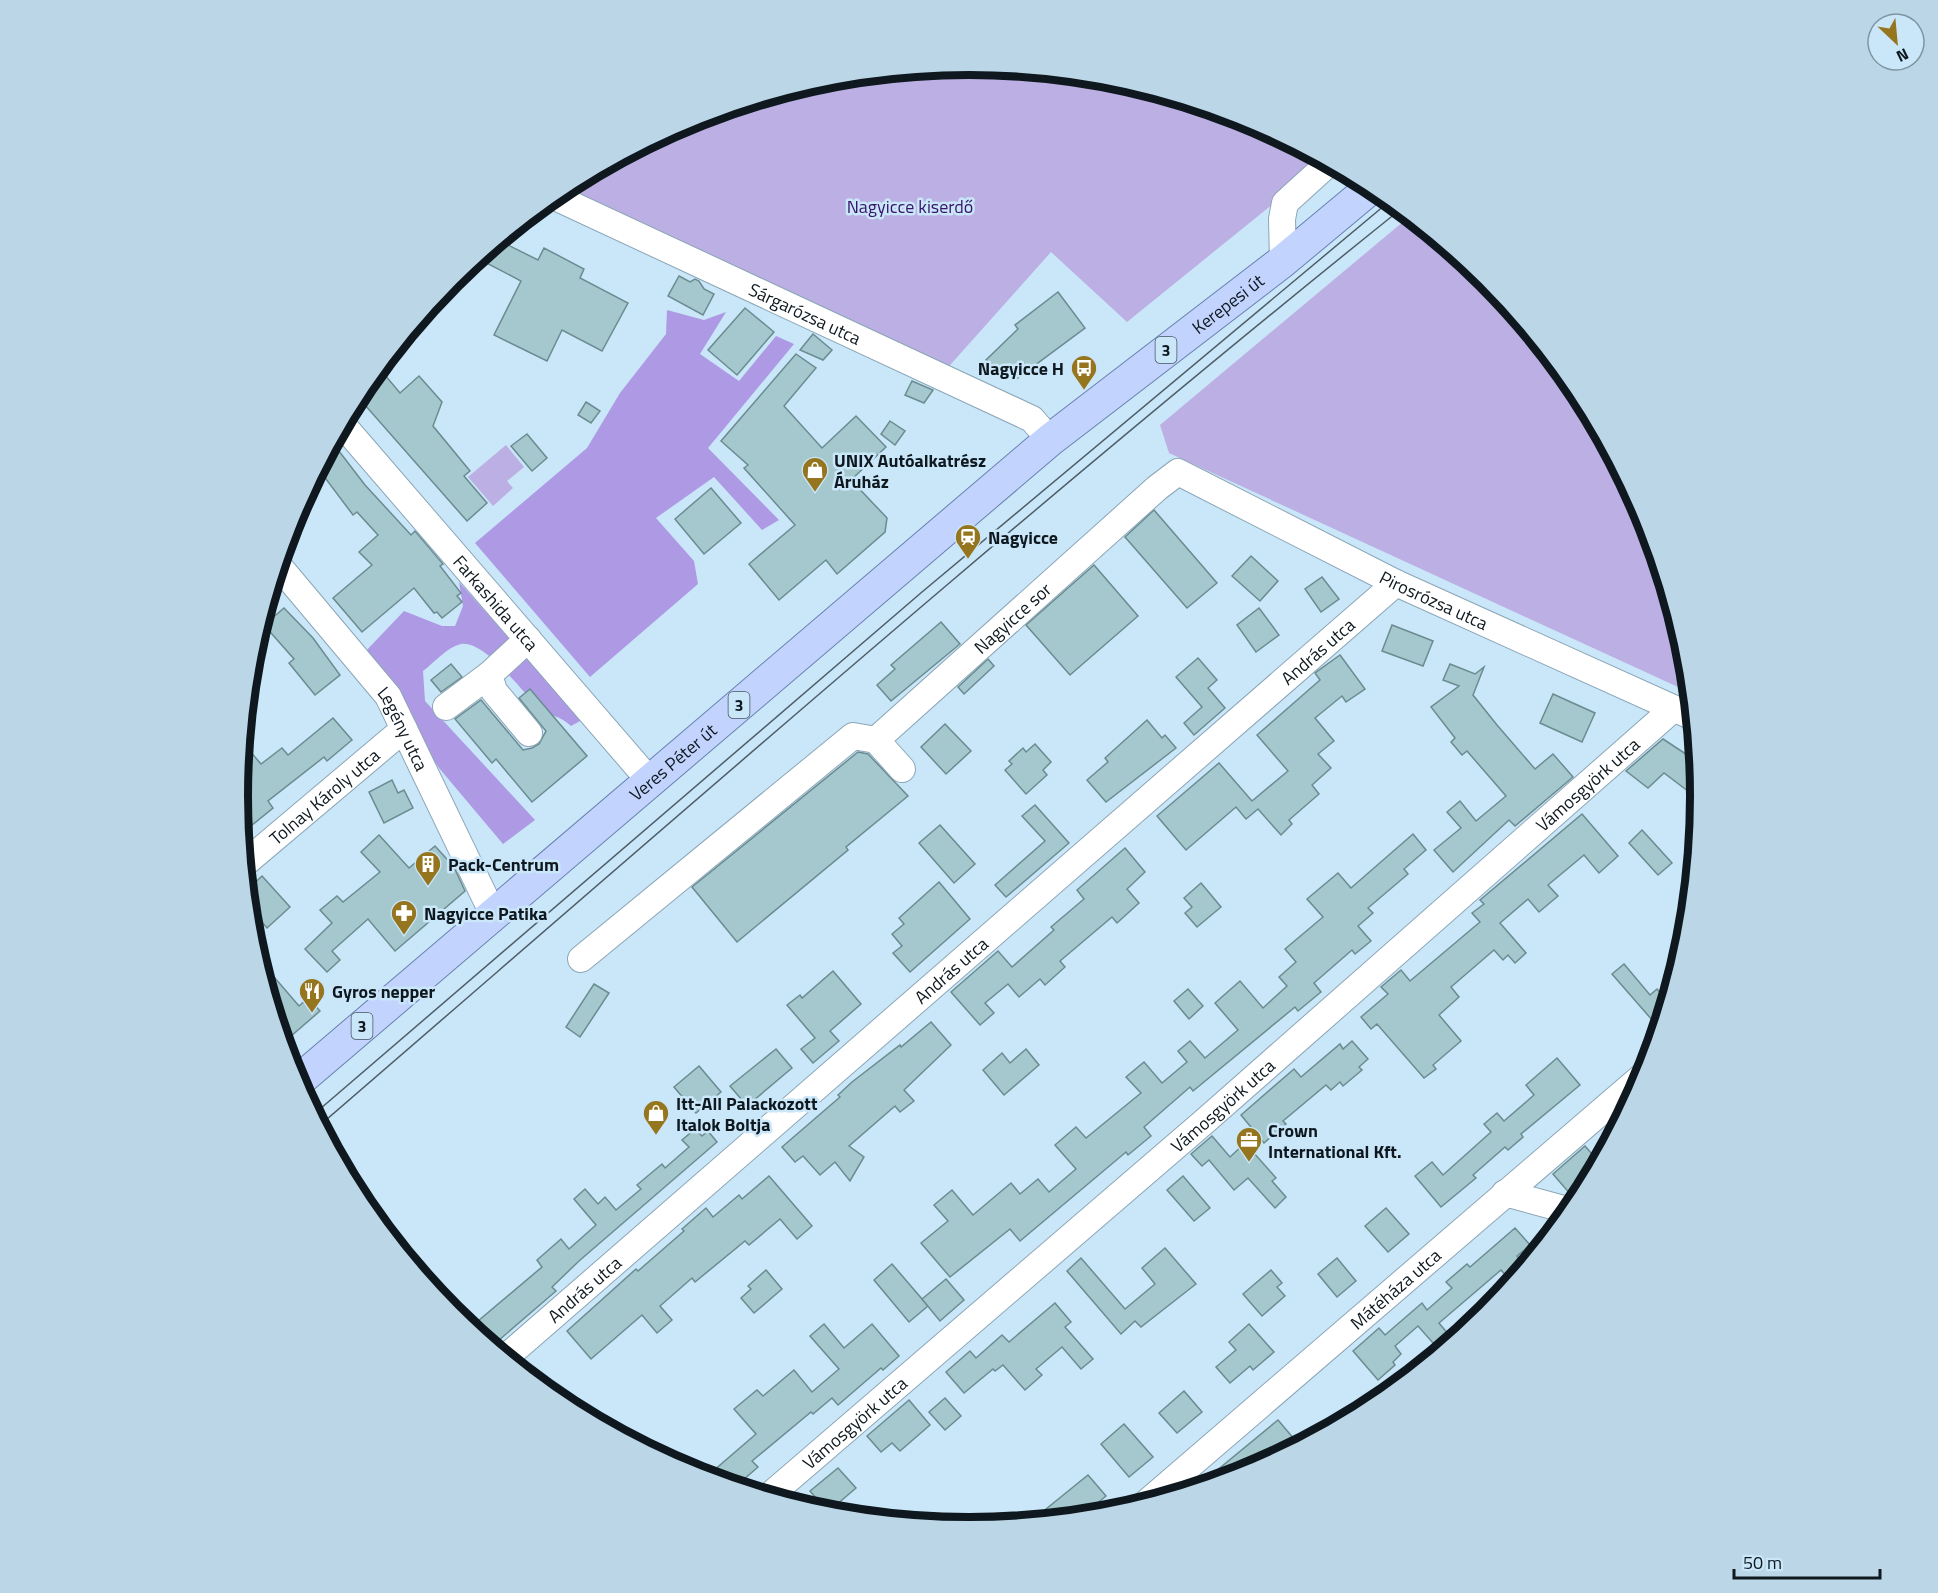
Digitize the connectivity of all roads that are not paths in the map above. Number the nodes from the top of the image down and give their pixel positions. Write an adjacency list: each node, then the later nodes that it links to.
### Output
1 (1323, 168): 4 (street)
2 (1364, 193): 4 (main road, Kerepesi út / 3)
3 (563, 201): 6 (street, Sárgarózsa utca)
4 (1282, 261): 6 (main road, Kerepesi út / 3)
5 (348, 430): 10 (street, Farkashida utca)
6 (1050, 440): 18 (main road, Veres Péter út / 3)
7 (1178, 472): 9 (street, Pirosrózsa utca); 16 (street, Nagyicce sor)
8 (282, 578): 14 (street, Legény utca)
9 (1396, 583): 13 (street, Pirosrózsa utca); 26 (street, András utca)
10 (528, 639): 11 (street); 18 (street, Farkashida utca)
11 (489, 675): 12 (street); 15 (street)
12 (446, 707)
13 (1683, 713): 27 (street, Vámosgyörk utca)
14 (404, 729): 19 (street, Tolnay Károly utca); 20 (street, Legény utca)
15 (530, 733)
16 (876, 740): 17 (street); 21 (street)
17 (902, 769)
18 (650, 782): 20 (main road, Veres Péter út / 3)
19 (251, 858)
20 (493, 914): 22 (main road, Veres Péter út / 3)
21 (581, 959)
22 (304, 1076)
23 (1629, 1087): 24 (street, Mátéháza utca)
24 (1505, 1193): 25 (street); 28 (street, Mátéháza utca)
25 (1561, 1208)
26 (511, 1353)
27 (775, 1491)
28 (1159, 1492)

